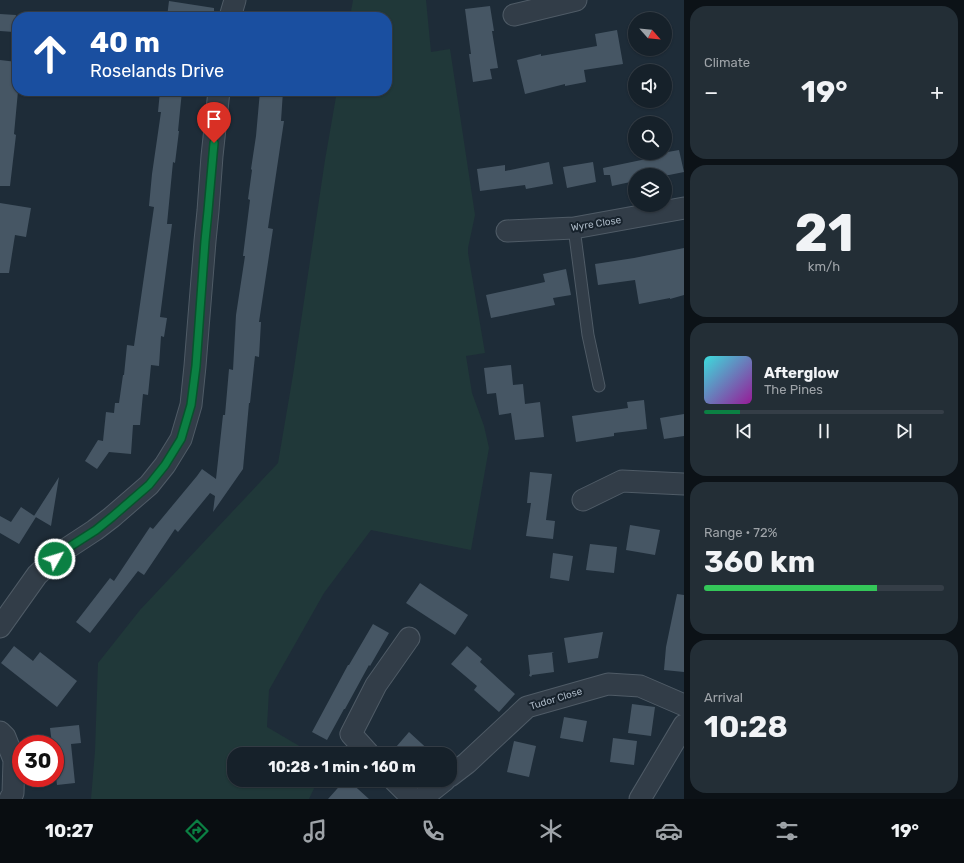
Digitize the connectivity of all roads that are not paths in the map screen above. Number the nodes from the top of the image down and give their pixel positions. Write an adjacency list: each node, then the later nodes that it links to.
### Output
1 (235, 0): 3 (street)
2 (576, 0): 4 (street)
3 (231, 12)
4 (514, 15)
5 (218, 96): 12 (street)
6 (684, 208): 7 (street, Wyre Close)
7 (574, 228): 8 (street, Wyre Close); 9 (lane)
8 (507, 231)
9 (599, 386)
10 (684, 484): 11 (street)
11 (583, 500)
12 (0, 627)
13 (409, 638): 17 (street)
14 (684, 705): 18 (street, Tudor Close)
15 (684, 726): 24 (street)
16 (0, 732): 21 (street)
17 (363, 747)
18 (457, 771)
19 (401, 787): 22 (street)
20 (436, 787): 23 (street)
21 (10, 799)
22 (413, 799)
23 (421, 799)
24 (640, 799)

